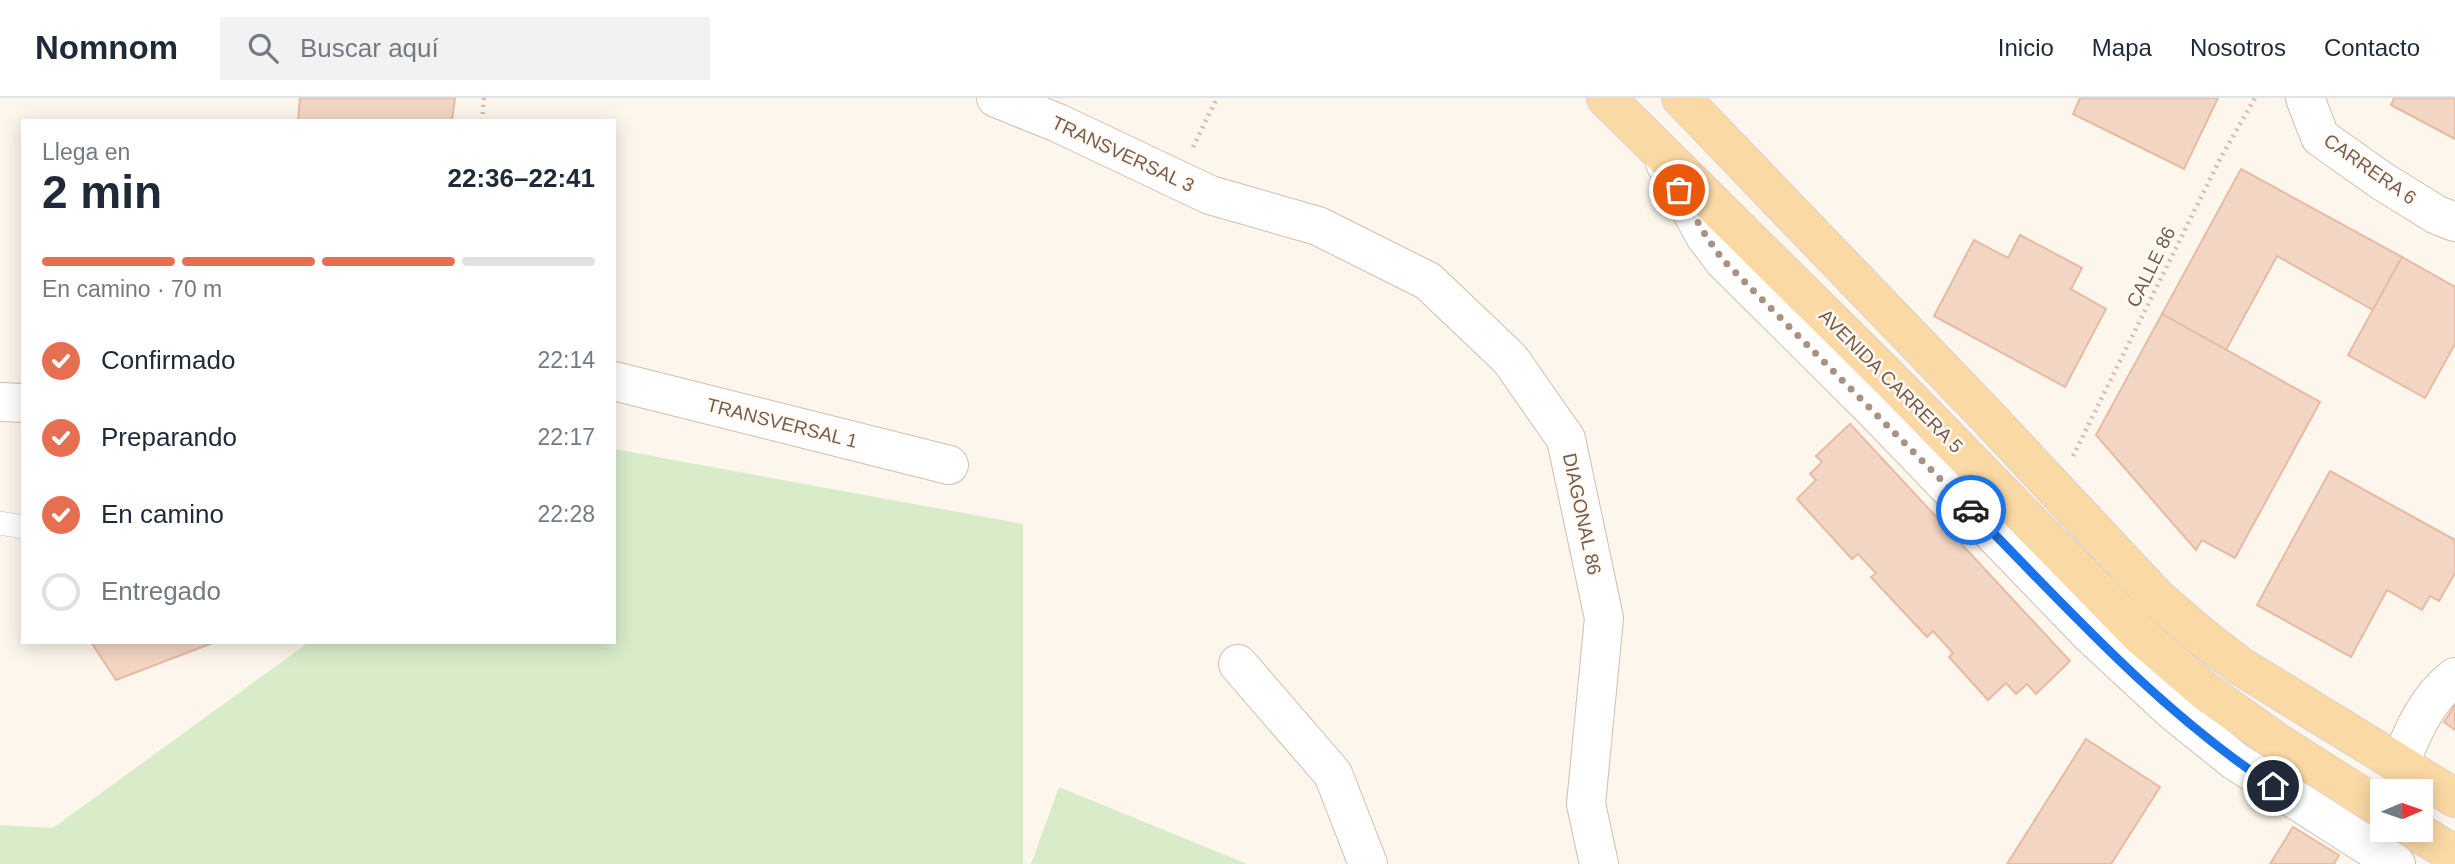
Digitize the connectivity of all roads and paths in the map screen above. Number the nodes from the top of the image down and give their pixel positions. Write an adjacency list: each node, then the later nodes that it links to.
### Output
1 (484, 98): 8 (path)
2 (996, 98): 10 (street, TRANSVERSAL 3)
3 (1217, 98): 10 (path)
4 (1606, 98): 9 (main road, AVENIDA CARRERA 5)
5 (1681, 98): 21 (main road)
6 (2255, 98): 15 (path, CALLE 86)
7 (2305, 98): 11 (street, CARRERA 6)
8 (482, 119)
9 (1653, 143): 23 (main road, AVENIDA CARRERA 5); 28 (street)
10 (1194, 187): 27 (street, DIAGONAL 86)
11 (2455, 222)
12 (616, 382): 16 (street, TRANSVERSAL 1)
13 (0, 402): 14 (street)
14 (21, 403)
15 (2075, 451)
16 (949, 465)
17 (0, 523): 18 (lane)
18 (21, 527)
19 (1238, 663): 26 (street)
20 (2455, 677): 21 (street)
21 (2400, 765): 22 (main road)
22 (2455, 798)
23 (2370, 801)
24 (2433, 842): 25 (main road)
25 (2455, 855)
26 (1368, 864)
27 (1599, 864)
28 (2396, 864)

